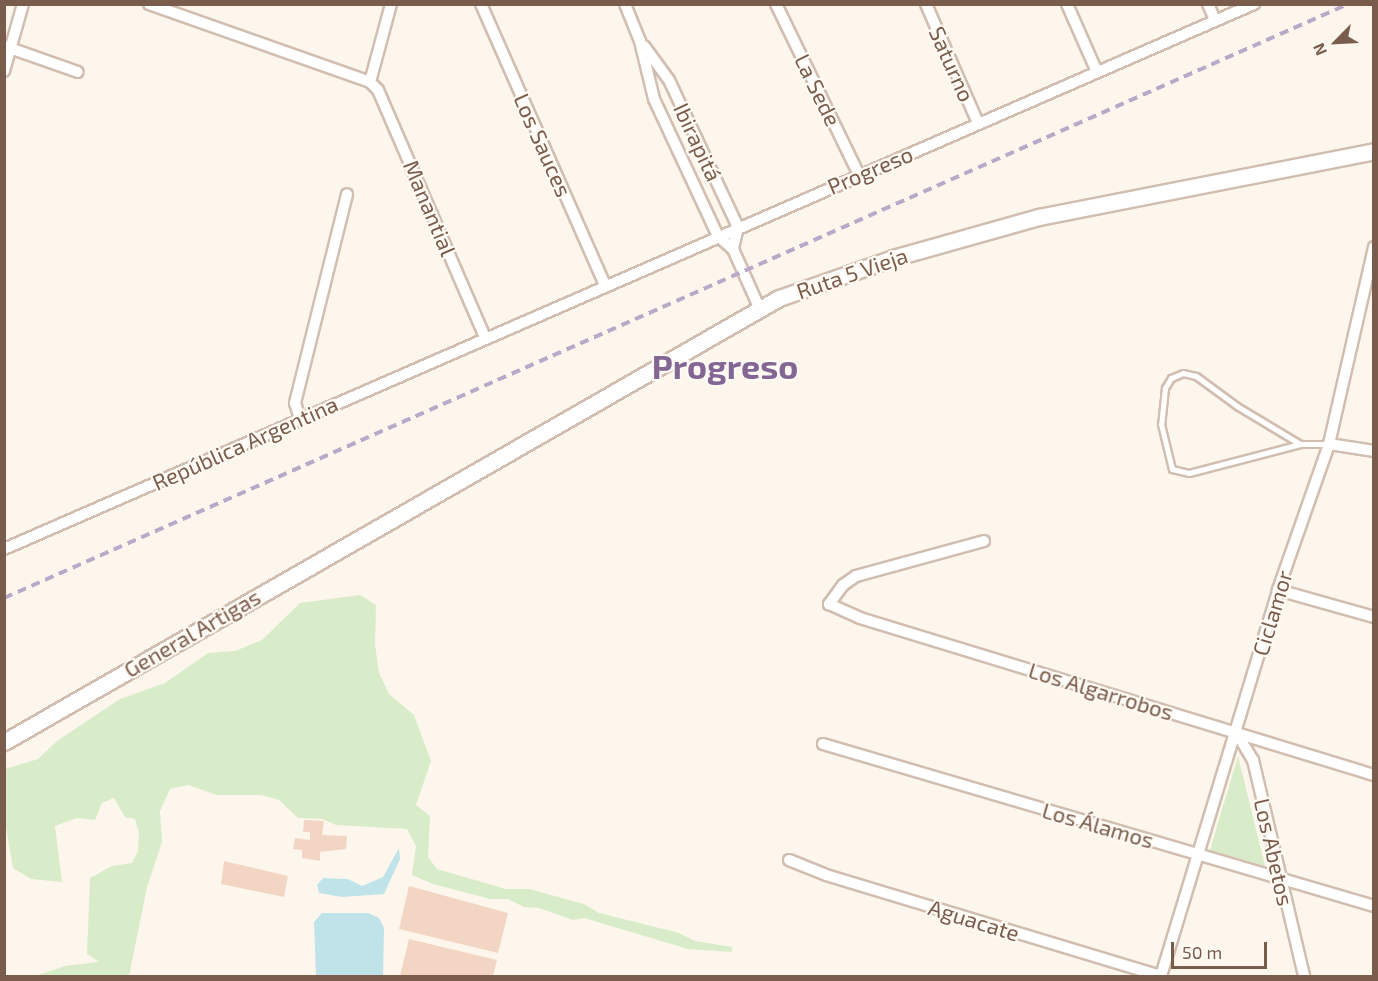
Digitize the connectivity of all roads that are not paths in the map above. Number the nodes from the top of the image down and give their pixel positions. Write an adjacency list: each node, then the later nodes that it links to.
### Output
1 (23, 4): 13 (street)
2 (149, 4): 17 (street)
3 (391, 4): 17 (street)
4 (481, 4): 26 (street, Los Sauces)
5 (625, 4): 12 (street, Ibirapitá)
6 (776, 4): 20 (street, La Sede)
7 (926, 4): 18 (street, Saturno)
8 (1067, 4): 16 (street)
9 (1208, 4): 11 (street)
10 (1254, 4): 11 (street, Progreso)
11 (1215, 20): 16 (street, Progreso)
12 (640, 41): 22 (street, Ibirapitá); 23 (street, Ibirapitá)
13 (8, 47): 14 (street); 15 (street)
14 (4, 71)
15 (78, 72)
16 (1097, 72): 18 (street, Progreso)
17 (370, 82): 28 (street, Manantial)
18 (978, 123): 20 (street, Progreso)
19 (1374, 151): 27 (street, Ruta 5 Vieja)
20 (859, 175): 22 (street, Progreso)
21 (347, 194): 29 (street)
22 (738, 227): 23 (street, Progreso); 25 (street)
23 (718, 236): 25 (street, Ibirapitá); 26 (street, Progreso)
24 (1374, 247): 31 (street, Ciclamor)
25 (733, 249): 27 (street, Ibirapitá)
26 (605, 285): 28 (street, Progreso)
27 (759, 307): 33 (street, Ruta 5 Vieja)
28 (485, 337): 29 (street, República Argentina)
29 (300, 419): 35 (street, República Argentina)
30 (1300, 444): 30 (lane); 31 (lane)
31 (1329, 444): 32 (street); 36 (street, Ciclamor)
32 (1374, 451)
33 (381, 525): 39 (street, General Artigas)
34 (984, 541): 38 (street, Los Algarrobos)
35 (4, 549)
36 (1278, 590): 37 (street); 38 (street, Ciclamor)
37 (1374, 617)
38 (1235, 732): 41 (street, Los Algarrobos); 42 (street, Ciclamor); 44 (street, Los Abetos)
39 (4, 742)
40 (823, 744): 42 (street, Los Álamos)
41 (1374, 775)
42 (1198, 855): 44 (street, Los Álamos); 46 (street, Ciclamor)
43 (789, 860): 46 (street, Aguacate)
44 (1281, 880): 45 (street, Los Álamos); 47 (street, Los Abetos)
45 (1374, 906)
46 (1161, 976)
47 (1304, 976)

